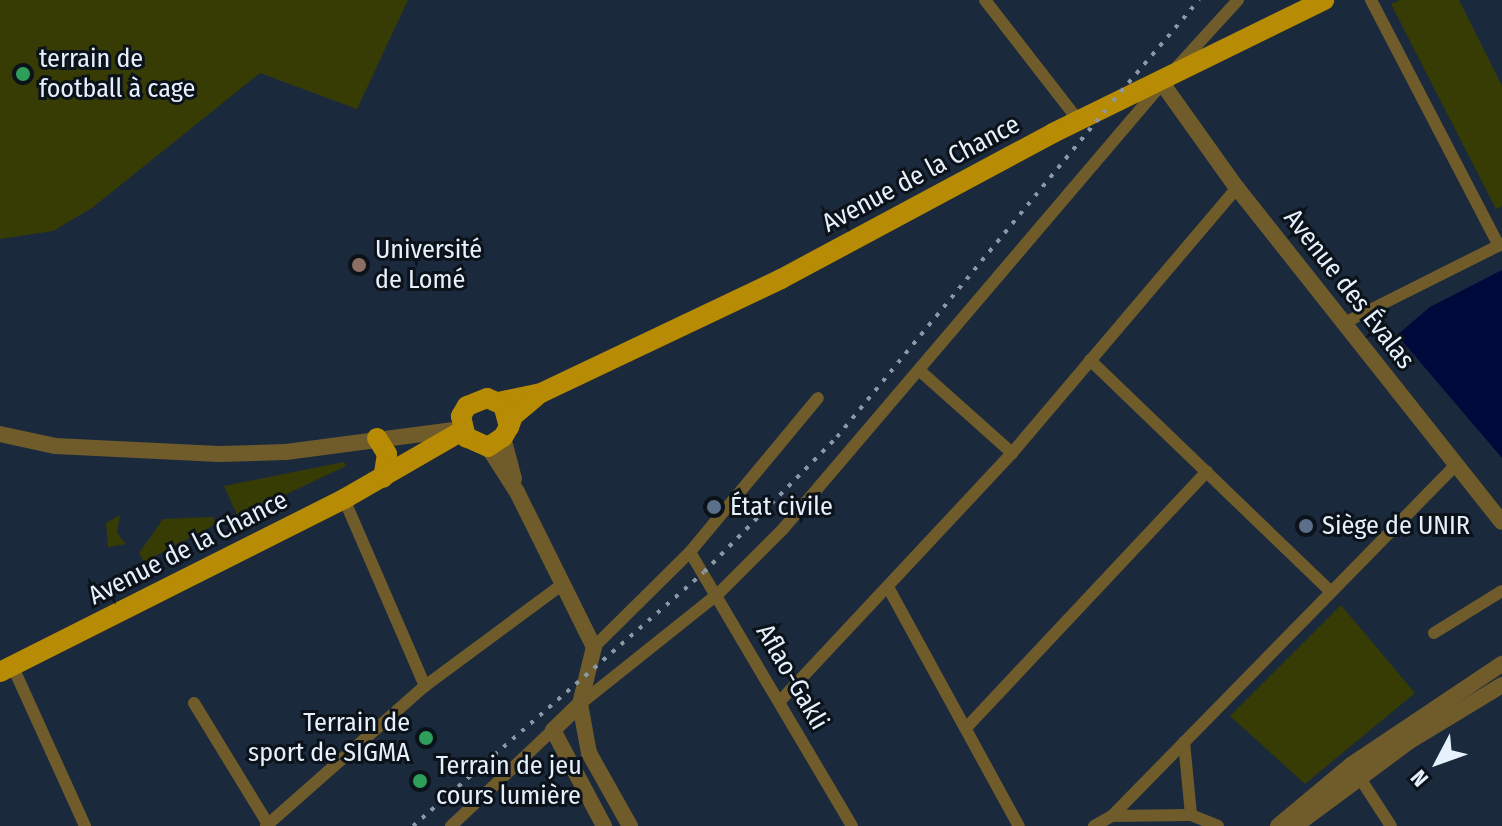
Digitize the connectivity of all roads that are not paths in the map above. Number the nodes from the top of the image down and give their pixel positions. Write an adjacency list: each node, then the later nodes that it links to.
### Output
1 (985, 0): 6 (street)
2 (1238, 0): 5 (street)
3 (1324, 0): 5 (main road, Avenue de la Chance)
4 (1371, 0): 8 (street)
5 (1162, 83): 6 (main road, Avenue de la Chance); 7 (street, Avenue des Évalas); 11 (street)
6 (1079, 121): 12 (main road, Avenue de la Chance)
7 (1237, 188): 9 (street, Avenue des Évalas); 10 (street)
8 (1501, 245): 9 (street)
9 (1344, 323): 19 (street, Avenue des Évalas)
10 (1090, 360): 18 (street); 20 (street)
11 (919, 370): 18 (street); 29 (street)
12 (541, 393): 14 (main road, Avenue de la Chance); 15 (main road, Avenue de la Chance)
13 (818, 398): 24 (street)
14 (498, 402): 15 (main road); 15 (main road, Avenue de la Chance)
15 (480, 433): 17 (street); 21 (main road, Avenue de la Chance); 25 (street)
16 (0, 434): 17 (street)
17 (377, 438): 21 (main road)
18 (1012, 453): 26 (street)
19 (1452, 468): 23 (street, Avenue des Évalas); 27 (street)
20 (1207, 471): 27 (street); 39 (street)
21 (391, 474): 22 (main road, Avenue de la Chance)
22 (344, 499): 33 (main road, Avenue de la Chance); 35 (street)
23 (1502, 522)
24 (690, 552): 29 (street, Aflao-Gakli); 31 (street)
25 (564, 583): 31 (street); 35 (street)
26 (889, 589): 36 (street); 39 (street)
27 (1330, 591): 41 (street)
28 (1502, 591): 30 (street)
29 (718, 594): 36 (street, Aflao-Gakli); 38 (street)
30 (1434, 633)
31 (594, 647): 38 (street)
32 (1502, 664): 42 (street)
33 (6, 668): 46 (street)
34 (1502, 685): 42 (street)
35 (425, 686): 45 (street)
36 (781, 700): 50 (street, Aflao-Gakli)
37 (194, 703): 45 (street)
38 (580, 704): 40 (street); 49 (street)
39 (966, 728): 51 (street)
40 (553, 730): 47 (street); 48 (street)
41 (1184, 742): 43 (street); 44 (street)
42 (1355, 771): 54 (street); 55 (street); 56 (street)
43 (1191, 815): 44 (street); 53 (street)
44 (1112, 816): 52 (street)
45 (267, 825)
46 (85, 826)
47 (451, 826)
48 (604, 826)
49 (630, 826)
50 (852, 826)
51 (1019, 826)
52 (1094, 826)
53 (1218, 826)
54 (1278, 826)
55 (1295, 826)
56 (1391, 826)

